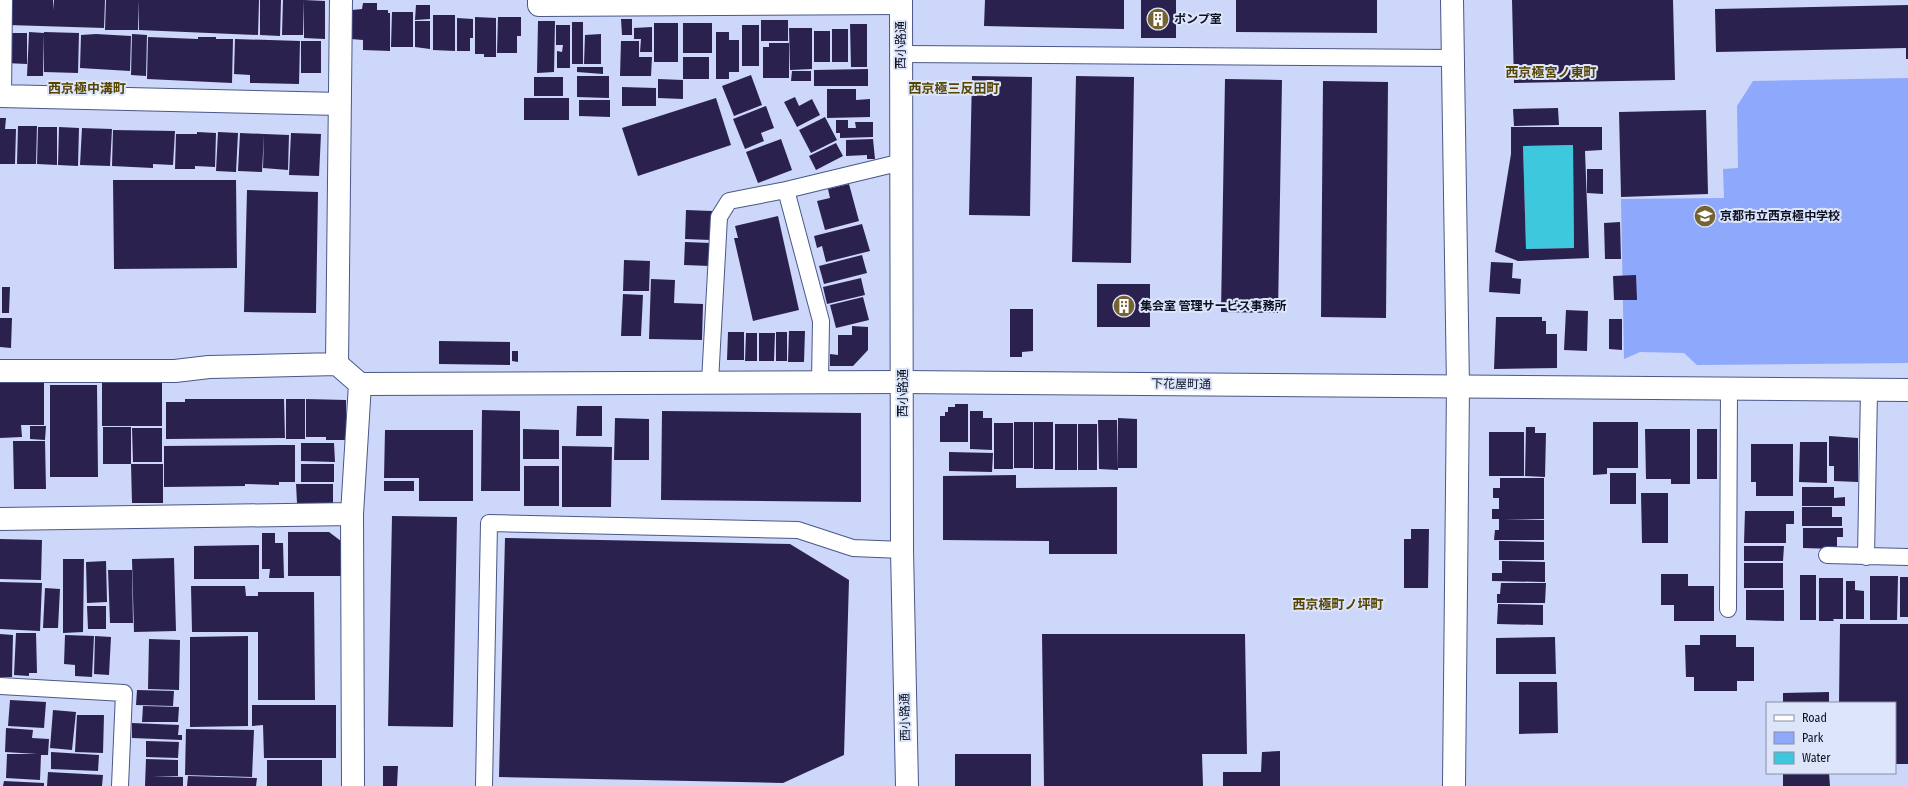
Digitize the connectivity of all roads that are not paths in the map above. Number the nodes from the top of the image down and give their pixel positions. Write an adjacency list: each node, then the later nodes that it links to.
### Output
1 (1, 0): 8 (street)
2 (341, 0): 8 (street)
3 (539, 0): 5 (street)
4 (1452, 0): 7 (street)
5 (901, 2): 6 (street, 西小路通)
6 (901, 54): 7 (lane); 9 (street, 西小路通)
7 (1453, 58): 17 (street)
8 (340, 104): 11 (street)
9 (902, 162): 10 (lane); 15 (street, 西小路通)
10 (786, 190): 13 (lane); 14 (lane)
11 (337, 364): 12 (street); 16 (street)
12 (0, 371)
13 (710, 382): 14 (street, 下花屋町通); 16 (street, 下花屋町通)
14 (820, 382): 15 (street, 下花屋町通)
15 (903, 382): 17 (street, 下花屋町通); 23 (street, 西小路通)
16 (360, 384): 21 (street)
17 (1458, 387): 18 (street, 下花屋町通); 33 (street)
18 (1729, 389): 19 (street, 下花屋町通); 27 (lane)
19 (1869, 390): 20 (street, 下花屋町通); 25 (lane)
20 (1908, 390)
21 (352, 514): 22 (street); 30 (street)
22 (0, 520)
23 (902, 550): 31 (lane); 32 (street, 西小路通)
24 (1827, 555): 25 (lane)
25 (1866, 557): 26 (lane)
26 (1908, 557)
27 (1728, 609)
28 (0, 686): 29 (lane)
29 (120, 786)
30 (353, 786)
31 (484, 786)
32 (907, 786)
33 (1454, 786)

